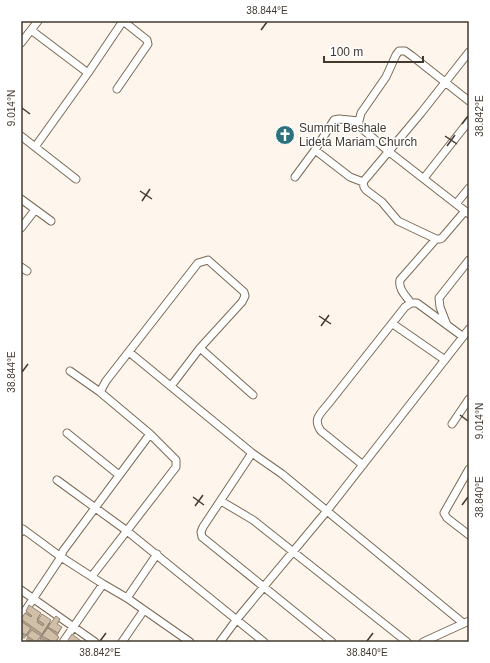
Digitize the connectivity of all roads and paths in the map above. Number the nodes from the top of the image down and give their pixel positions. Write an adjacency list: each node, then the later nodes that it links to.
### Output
1 (38, 21): 3 (street)
2 (123, 21): 6 (street); 8 (street)
3 (31, 30): 4 (street); 6 (street)
4 (21, 43)
5 (469, 53): 7 (street)
6 (88, 73): 13 (street)
7 (445, 81): 9 (street); 10 (street); 15 (street)
8 (117, 89)
9 (469, 100)
10 (359, 121): 14 (street); 15 (street)
11 (469, 121): 17 (street)
12 (21, 136): 13 (street)
13 (35, 147): 18 (street)
14 (315, 150): 16 (street); 19 (street)
15 (388, 150): 17 (street); 19 (street)
16 (295, 177)
17 (424, 178): 22 (street)
18 (76, 179)
19 (363, 182): 27 (street)
20 (469, 188): 22 (street)
21 (21, 199): 23 (street)
22 (456, 204): 24 (street)
23 (34, 210): 25 (street); 26 (street)
24 (467, 213): 27 (street)
25 (51, 221)
26 (21, 228)
27 (436, 239): 29 (street)
28 (469, 260): 31 (street)
29 (411, 303): 30 (street); 31 (street)
30 (393, 324): 36 (street); 46 (street)
31 (447, 325): 33 (street)
32 (469, 329): 33 (street)
33 (462, 336): 36 (street)
34 (200, 348): 35 (street); 38 (street); 40 (street)
35 (129, 352): 38 (street); 39 (street)
36 (445, 360): 46 (street)
37 (70, 371): 39 (street)
38 (171, 386): 45 (street)
39 (100, 392): 44 (street)
40 (253, 395)
41 (469, 399): 42 (street)
42 (452, 424)
43 (67, 433): 48 (street)
44 (150, 434): 48 (street); 54 (street)
45 (252, 453): 50 (street); 52 (street)
46 (363, 465): 52 (street)
47 (468, 473): 55 (street)
48 (119, 475): 51 (street)
49 (57, 480): 51 (street)
50 (221, 501): 56 (street); 61 (street)
51 (95, 507): 54 (street); 58 (street)
52 (326, 512): 56 (street); 68 (street)
53 (22, 529): 58 (street)
54 (128, 531): 57 (street); 59 (street)
55 (469, 535)
56 (294, 552): 61 (street); 77 (street)
57 (157, 554): 63 (street); 67 (street)
58 (61, 557): 59 (street); 64 (street)
59 (92, 576): 60 (street)
60 (103, 584): 63 (street); 69 (street)
61 (264, 587): 67 (street); 76 (street)
62 (21, 590): 64 (street)
63 (127, 598): 65 (street)
64 (34, 599): 66 (street); 69 (street)
65 (144, 610): 70 (street); 73 (street)
66 (21, 617)
67 (237, 619): 74 (street); 75 (street)
68 (466, 622): 78 (street)
69 (74, 626): 71 (street); 72 (street)
70 (126, 641)
71 (63, 642)
72 (95, 642)
73 (189, 642)
74 (220, 642)
75 (264, 642)
76 (332, 642)
77 (407, 642)
78 (423, 642)

